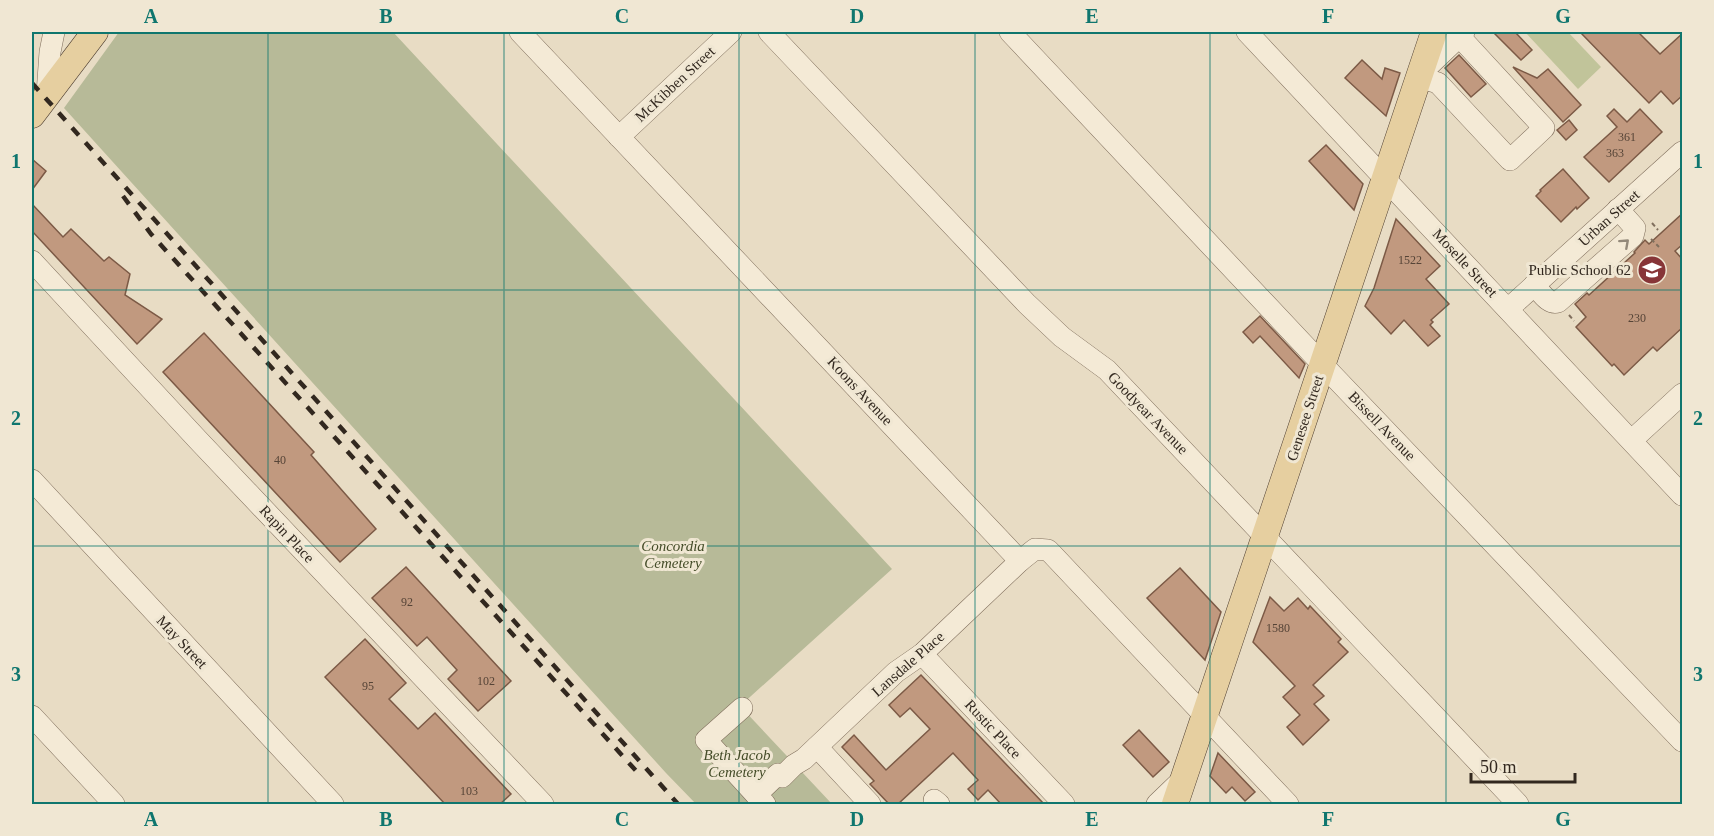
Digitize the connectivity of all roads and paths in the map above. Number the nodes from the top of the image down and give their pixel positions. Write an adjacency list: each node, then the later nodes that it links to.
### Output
1 (54, 32): 11 (street)
2 (95, 32): 11 (main road)
3 (520, 32): 13 (street, Koons Avenue)
4 (731, 32): 13 (street, McKibben Street)
5 (769, 32): 25 (street, Goodyear Avenue)
6 (1010, 32): 20 (street, Bissell Avenue)
7 (1247, 32): 15 (street, Moselle Street)
8 (1434, 32): 10 (main road, Genesee Street)
9 (1462, 34): 10 (street); 10 (street)
10 (1419, 76): 15 (main road, Genesee Street)
11 (47, 94): 12 (main road)
12 (32, 115)
13 (619, 137): 26 (street, Koons Avenue)
14 (1683, 152): 16 (street, Urban Street)
15 (1386, 179): 19 (street, Moselle Street); 20 (main road, Genesee Street)
16 (1618, 209): 18 (street, Urban Street); 18 (street, one-way to 16)
17 (32, 261): 37 (street, Rapin Place)
18 (1534, 285): 19 (street, Urban Street)
19 (1508, 309): 22 (street, Moselle Street)
20 (1323, 365): 25 (main road, Genesee Street); 31 (street, Bissell Avenue)
21 (1683, 394): 22 (street)
22 (1632, 440): 24 (street, Moselle Street)
23 (32, 480): 36 (street, May Street)
24 (1682, 494)
25 (1266, 537): 30 (main road, Genesee Street); 43 (street, Goodyear Avenue)
26 (1020, 561): 27 (street, Lansdale Place); 30 (street)
27 (922, 654): 32 (street, Lansdale Place); 39 (street, Rustic Place)
28 (742, 708): 34 (street)
29 (32, 716): 35 (street)
30 (1205, 717): 33 (main road, Genesee Street); 42 (street)
31 (1683, 741)
32 (805, 757): 34 (street, Lansdale Place); 38 (street)
33 (1183, 779): 40 (street); 41 (main road, Genesee Street)
34 (760, 800)
35 (114, 804)
36 (333, 804)
37 (543, 804)
38 (870, 804)
39 (1064, 804)
40 (1157, 804)
41 (1175, 804)
42 (1288, 804)
43 (1518, 804)

